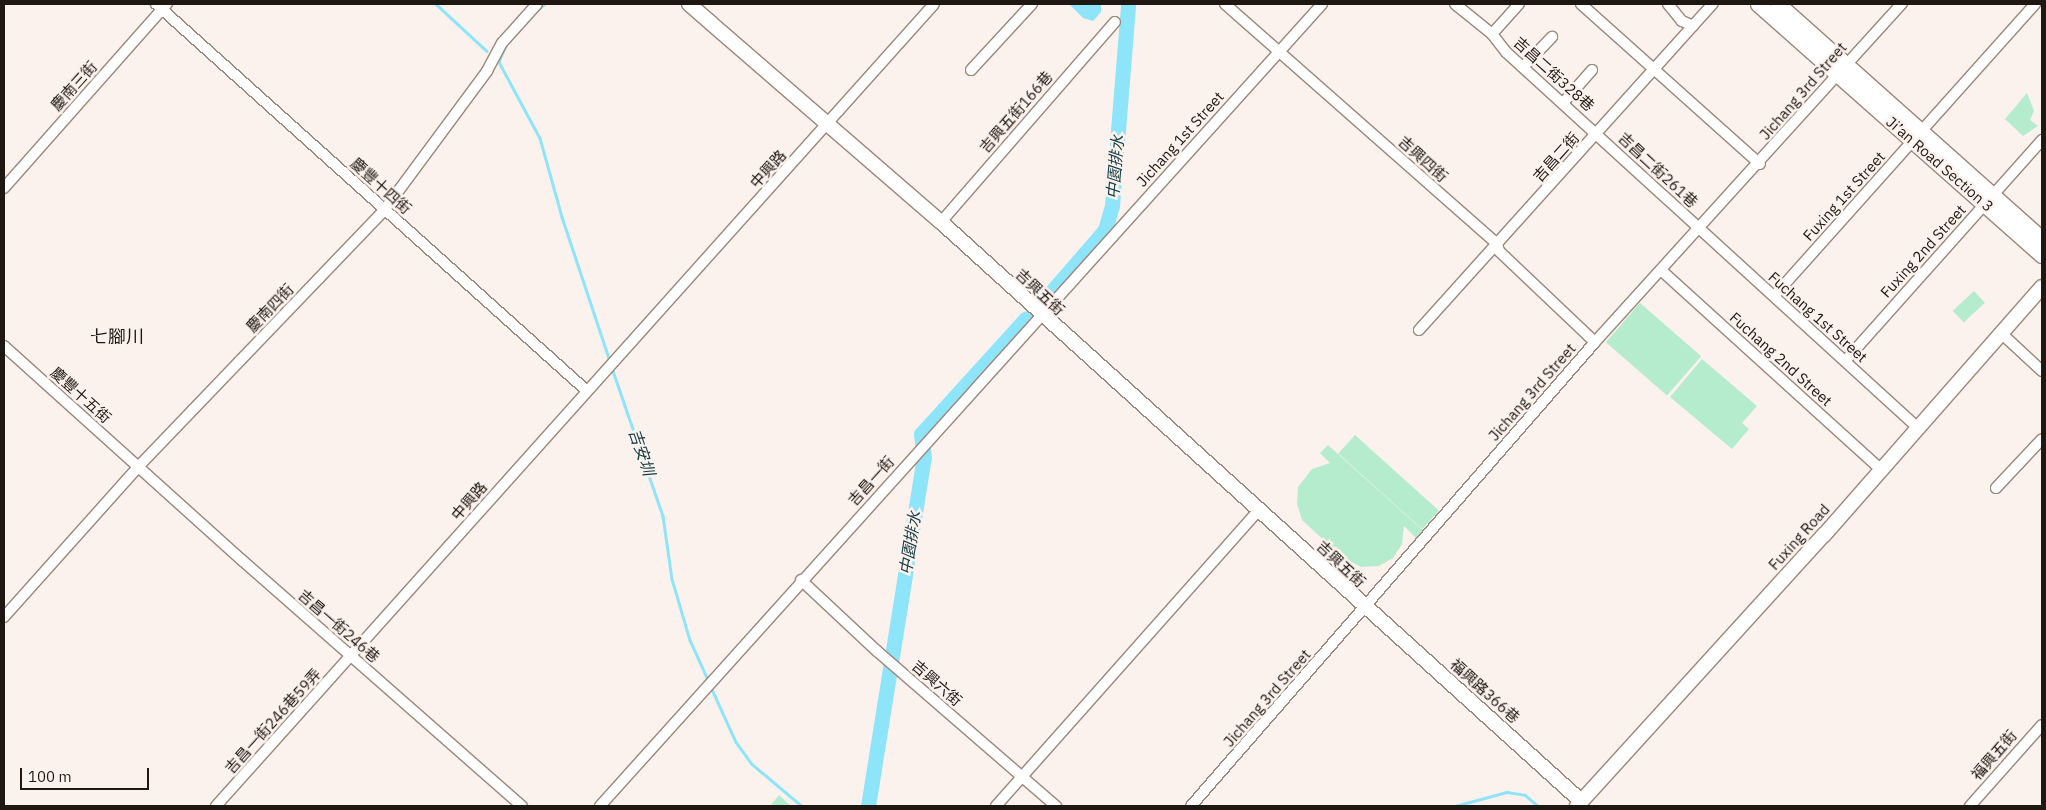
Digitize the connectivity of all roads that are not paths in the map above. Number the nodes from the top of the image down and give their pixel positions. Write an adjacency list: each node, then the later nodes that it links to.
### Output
1 (537, 4): 35 (street, 慶南四街)
2 (690, 4): 28 (street, 吉興五街)
3 (934, 4): 28 (street, 中興路)
4 (1032, 4): 23 (street)
5 (1225, 4): 21 (street, 吉興四街)
6 (1322, 4): 21 (street, Jichang 1st Street)
7 (1455, 4): 19 (street, 吉昌二街328巷)
8 (1519, 4): 19 (street)
9 (1581, 4): 26 (street)
10 (1668, 4): 18 (street)
11 (1713, 4): 18 (street, 吉昌二街)
12 (1758, 4): 25 (main road)
13 (1778, 4): 25 (main road)
14 (1902, 4): 25 (street, Jichang 3rd Street)
15 (2035, 4): 30 (street, Fuxing 1st Street)
16 (162, 6): 33 (street, 慶南三街); 35 (street, 慶豐十四街)
17 (1115, 22): 36 (street, 吉興五街166巷)
18 (1693, 26): 26 (street, 吉昌二街)
19 (1492, 34): 22 (street, 吉昌二街328巷)
20 (1552, 37): 22 (street)
21 (1280, 51): 39 (street, 吉興四街); 44 (street, Jichang 1st Street)
22 (1523, 67): 27 (street, 吉昌二街328巷)
23 (970, 70)
24 (1592, 70): 27 (street)
25 (1841, 70): 30 (main road, Ji’an Road Section 3); 32 (street, Jichang 3rd Street)
26 (1653, 71): 29 (street, 吉昌二街); 32 (street)
27 (1563, 103): 29 (street, 吉昌二街328巷)
28 (827, 126): 36 (street, 吉興五街); 51 (street, 中興路)
29 (1598, 134): 37 (street, 吉昌二街261巷); 39 (street, 吉昌二街)
30 (1917, 137): 34 (main road, Ji’an Road Section 3); 43 (street, Fuxing 1st Street)
31 (2042, 140): 34 (street, Fuxing 2nd Street)
32 (1760, 164): 37 (street, Jichang 3rd Street)
33 (4, 188)
34 (1990, 199): 38 (main road, Ji’an Road Section 3); 40 (main road, Ji’an Road Section 3); 49 (street, Fuxing 2nd Street)
35 (384, 209): 51 (street, 慶豐十四街); 54 (street, 慶南四街)
36 (941, 222): 44 (street, 吉興五街)
37 (1698, 228): 41 (street, Jichang 3rd Street); 43 (street, Fuchang 1st Street)
38 (2042, 239)
39 (1497, 244): 45 (street, 吉昌二街); 47 (street, 吉興四街)
40 (2042, 255)
41 (1662, 271): 47 (street, Jichang 3rd Street); 55 (street, Fuchang 2nd Street)
42 (2042, 287): 46 (street, Fuxing Road)
43 (1774, 296): 49 (street, Fuchang 1st Street)
44 (1041, 316): 57 (street, 吉興五街); 58 (street, 吉昌一街)
45 (1419, 330)
46 (2001, 333): 50 (street); 52 (street, Fuxing Road)
47 (1595, 342): 59 (street, Jichang 3rd Street)
48 (4, 346): 54 (street, 慶豐十五街)
49 (1846, 360): 52 (street, Fuchang 1st Street)
50 (2042, 371)
51 (587, 390): 61 (street, 中興路)
52 (1918, 428): 55 (street, Fuxing Road)
53 (2042, 439): 56 (street)
54 (138, 467): 60 (street, 慶南四街); 61 (street, 吉昌一街246巷)
55 (1880, 469): 64 (street, Fuxing Road)
56 (1996, 488)
57 (1259, 510): 59 (street, 吉興五街); 63 (street)
58 (801, 580): 63 (street, 吉興六街); 67 (street, 吉昌一街)
59 (1366, 609): 64 (street, 福興路366巷); 70 (street, Jichang 3rd Street)
60 (4, 617)
61 (352, 656): 65 (street, 吉昌一街246巷59弄); 66 (street, 吉昌一街246巷)
62 (2042, 725): 71 (street, 福興五街)
63 (1023, 777): 68 (street); 69 (street, 吉興六街)
64 (1582, 804)
65 (216, 806)
66 (522, 806)
67 (600, 806)
68 (996, 806)
69 (1056, 806)
70 (1191, 806)
71 (1970, 806)

